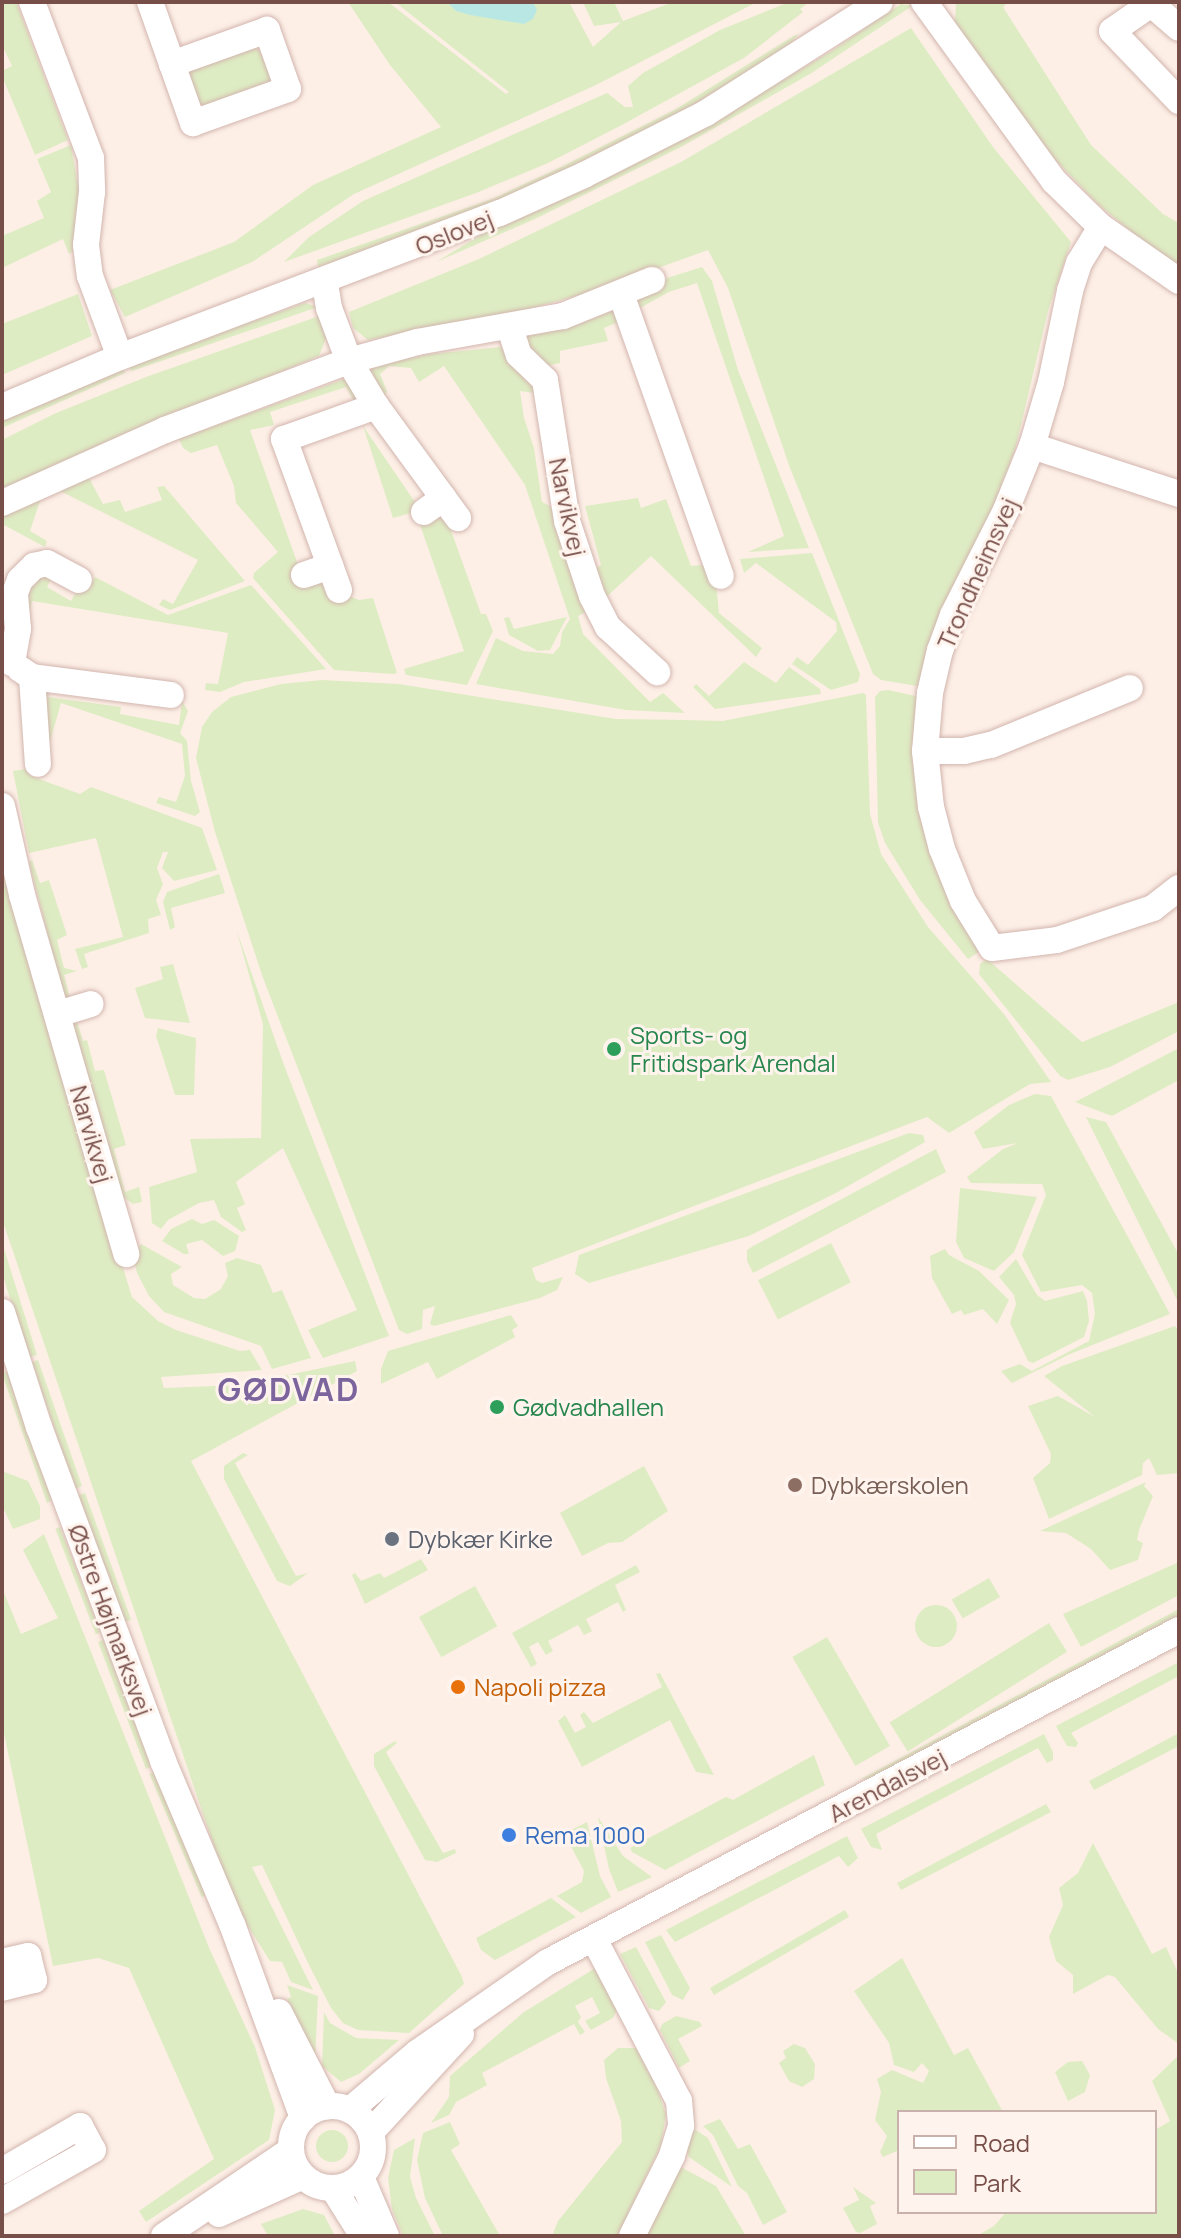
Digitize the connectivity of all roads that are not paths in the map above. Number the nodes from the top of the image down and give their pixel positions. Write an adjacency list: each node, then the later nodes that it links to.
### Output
1 (32, 2): 14 (street)
2 (150, 2): 6 (street)
3 (880, 2): 11 (street, Oslovej)
4 (924, 2): 8 (street)
5 (1179, 28): 7 (street)
6 (172, 64)
7 (1179, 101)
8 (1101, 227): 10 (street); 18 (street, Trondheimsvej)
9 (652, 280): 12 (street)
10 (1179, 281)
11 (325, 283): 14 (street, Oslovej); 15 (street)
12 (621, 294): 13 (street); 22 (street)
13 (510, 328): 15 (street); 26 (street, Narvikvej)
14 (120, 357): 17 (street, Oslovej)
15 (349, 361): 16 (street); 20 (street)
16 (376, 406): 21 (street); 23 (street)
17 (2, 407)
18 (1032, 446): 19 (street); 29 (street, Trondheimsvej)
19 (1179, 494)
20 (2, 503)
21 (442, 510)
22 (709, 563)
23 (304, 575)
24 (79, 580): 25 (street)
25 (15, 668): 28 (street); 30 (street)
26 (657, 672)
27 (1130, 688): 29 (street)
28 (171, 695)
29 (925, 751): 32 (street, Trondheimsvej)
30 (38, 764)
31 (2, 806): 34 (street, Narvikvej)
32 (1179, 888)
33 (91, 1004): 34 (street)
34 (58, 1014): 35 (street, Narvikvej)
35 (126, 1254)
36 (2, 1312): 38 (street, Østre Højmarksvej)
37 (1179, 1630): 39 (street, Arendalsvej)
38 (232, 1924): 43 (street, Østre Højmarksvej); 44 (street, Østre Højmarksvej)
39 (594, 1939): 42 (street, Arendalsvej); 53 (street)
40 (2, 1962): 41 (street)
41 (2, 1988)
42 (493, 1997): 43 (street, Arendalsvej); 45 (street, Arendalsvej)
43 (339, 2108): 44 (street); 45 (street)
44 (303, 2118): 46 (street)
45 (371, 2132): 48 (street)
46 (291, 2150): 47 (street); 50 (street)
47 (303, 2176): 49 (street); 50 (street)
48 (361, 2177): 49 (street); 52 (street)
49 (333, 2188): 51 (street)
50 (165, 2235)
51 (363, 2236)
52 (386, 2236)
53 (632, 2236)

